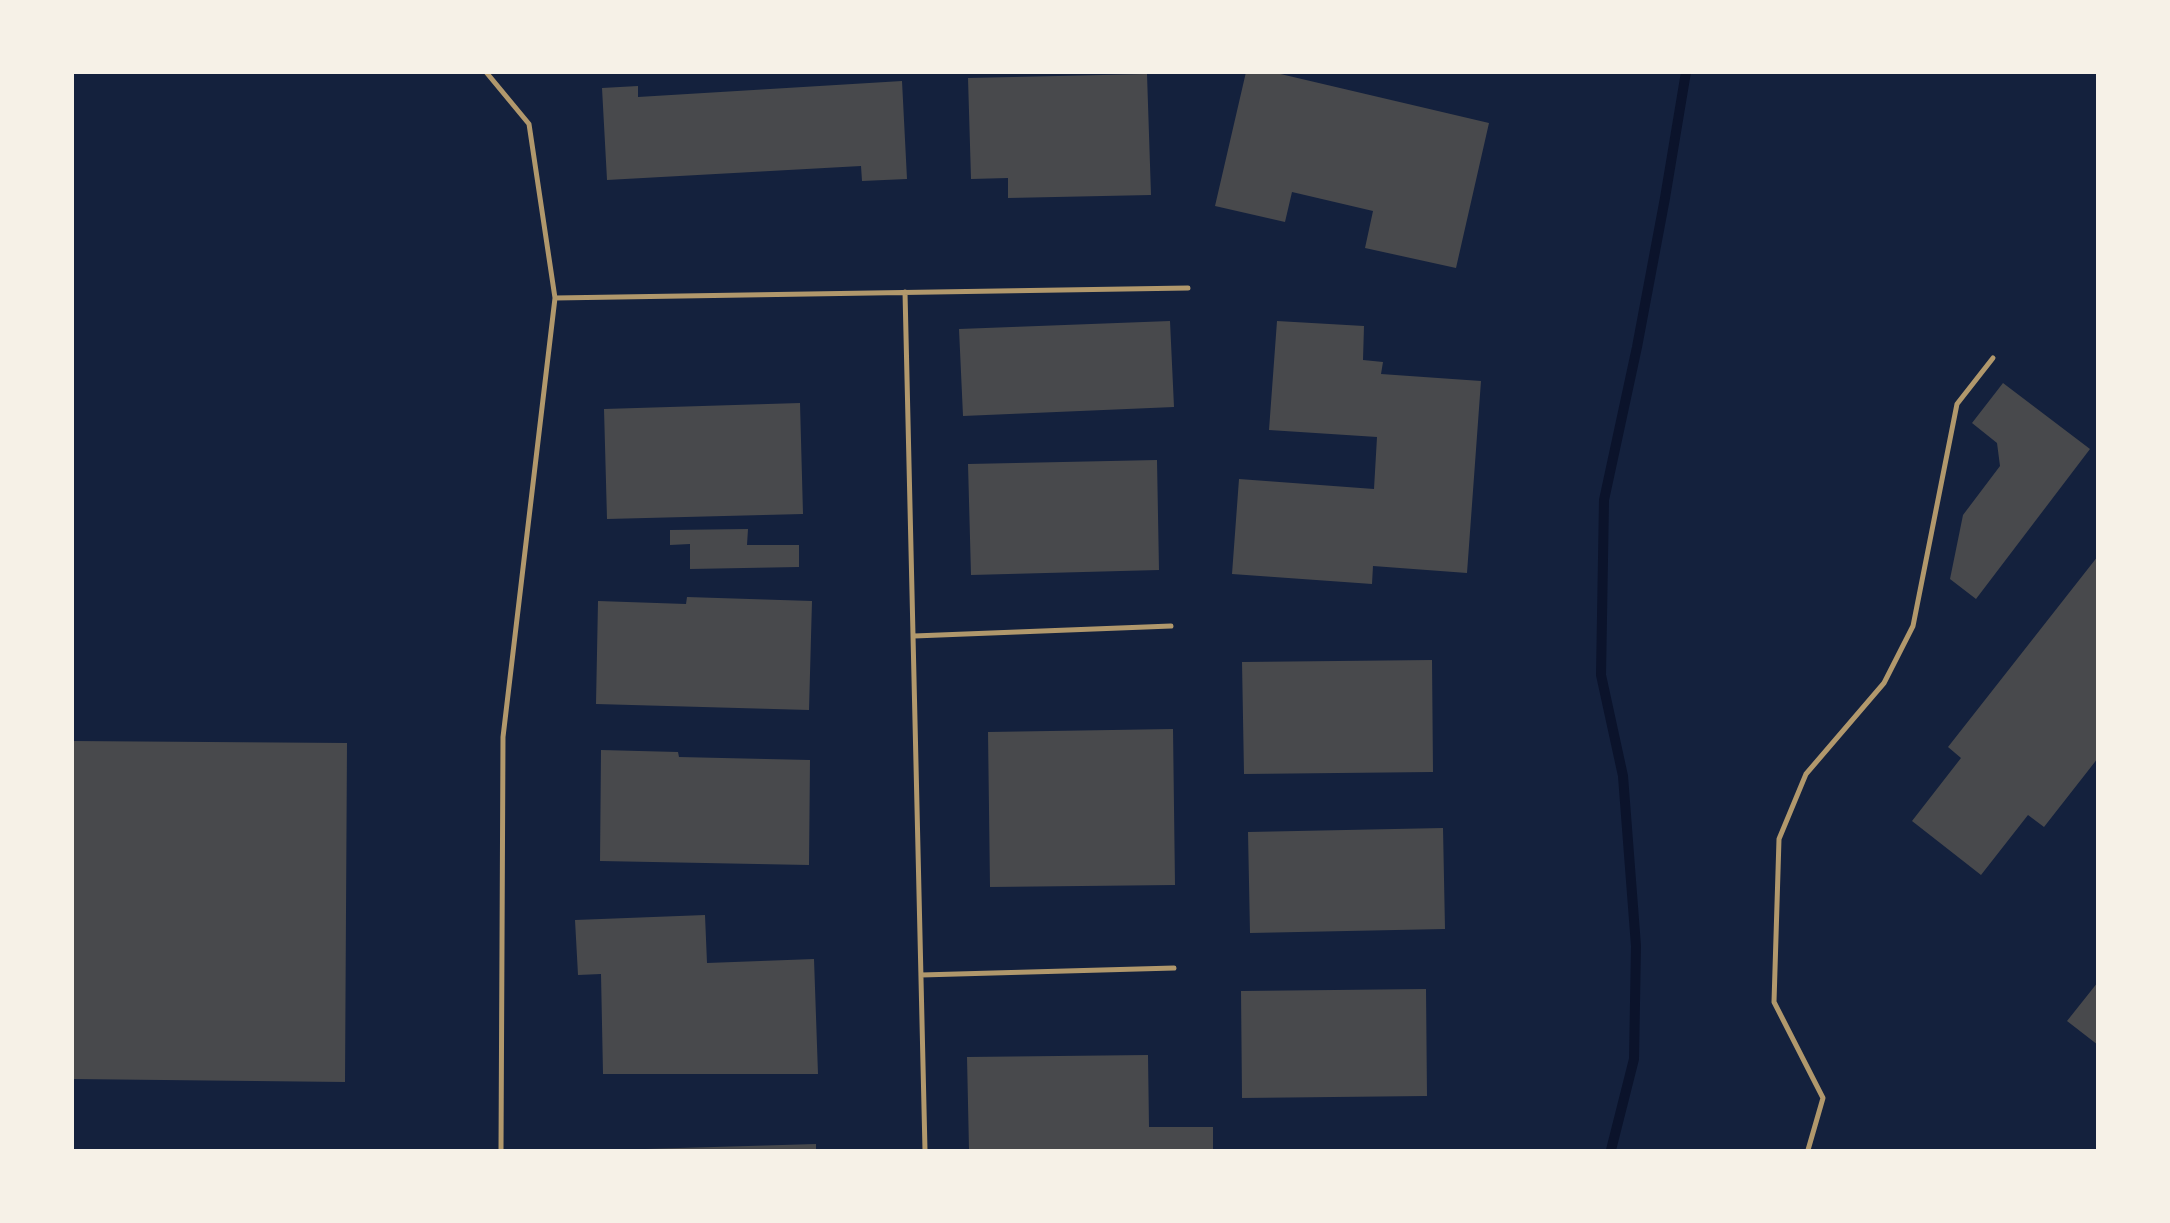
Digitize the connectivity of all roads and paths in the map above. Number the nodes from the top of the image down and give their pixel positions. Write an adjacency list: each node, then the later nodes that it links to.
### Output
1 (486, 72): 4 (street)
2 (1188, 288): 3 (street)
3 (906, 292): 4 (street); 7 (street)
4 (555, 298): 10 (street)
5 (1993, 358): 12 (street)
6 (1171, 626): 7 (street)
7 (914, 636): 9 (street)
8 (1174, 968): 9 (street)
9 (921, 975): 11 (street)
10 (501, 1150)
11 (925, 1150)
12 (1808, 1150)

